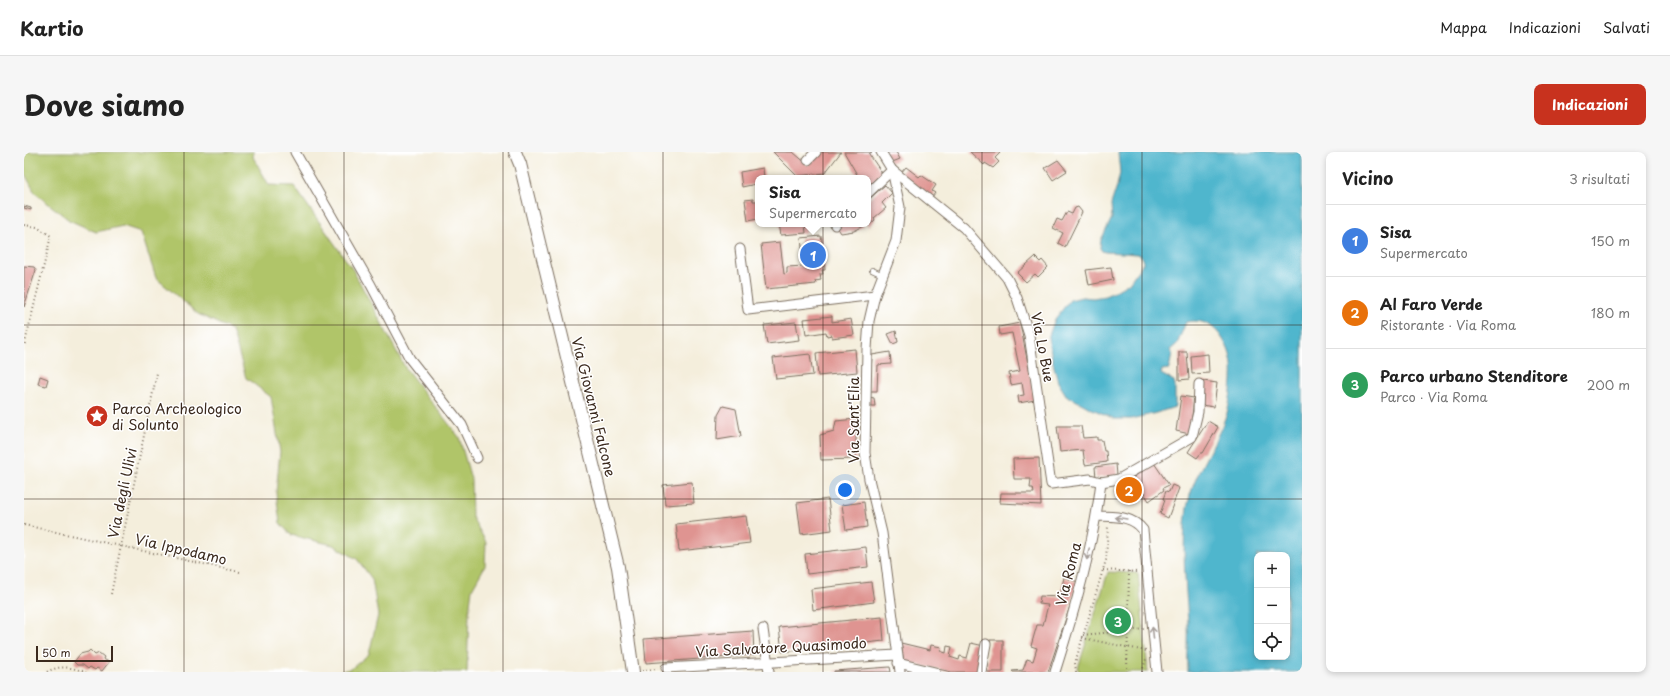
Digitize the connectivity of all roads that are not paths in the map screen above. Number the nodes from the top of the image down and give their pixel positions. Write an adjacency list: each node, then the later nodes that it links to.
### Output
1 (295, 152): 13 (street)
2 (515, 152): 21 (street, Via Giovanni Falcone)
3 (816, 152): 5 (street)
4 (881, 152): 6 (street)
5 (808, 160)
6 (892, 170): 7 (street); 10 (street, Via Sant'Elia); 14 (street, Via Lo Bue)
7 (871, 190)
8 (740, 249): 11 (street)
9 (872, 270): 10 (lane)
10 (883, 275): 11 (street, Via Sant'Elia)
11 (875, 295): 19 (street, Via Sant'Elia)
12 (1199, 384): 14 (street)
13 (477, 458)
14 (1101, 482): 15 (street, Via Roma)
15 (1096, 516): 25 (street, Via Roma, one-way to 25); 26 (street, one-way to 15)
16 (763, 629): 18 (street)
17 (986, 644): 24 (street)
18 (768, 662): 19 (street, Via Salvatore Quasimodo); 20 (street, Via Salvatore Quasimodo); 22 (street)
19 (898, 663): 23 (street, Via Salvatore Quasimodo)
20 (666, 668)
21 (633, 672)
22 (769, 672)
23 (935, 672)
24 (981, 672)
25 (1055, 672)
26 (1157, 672)

